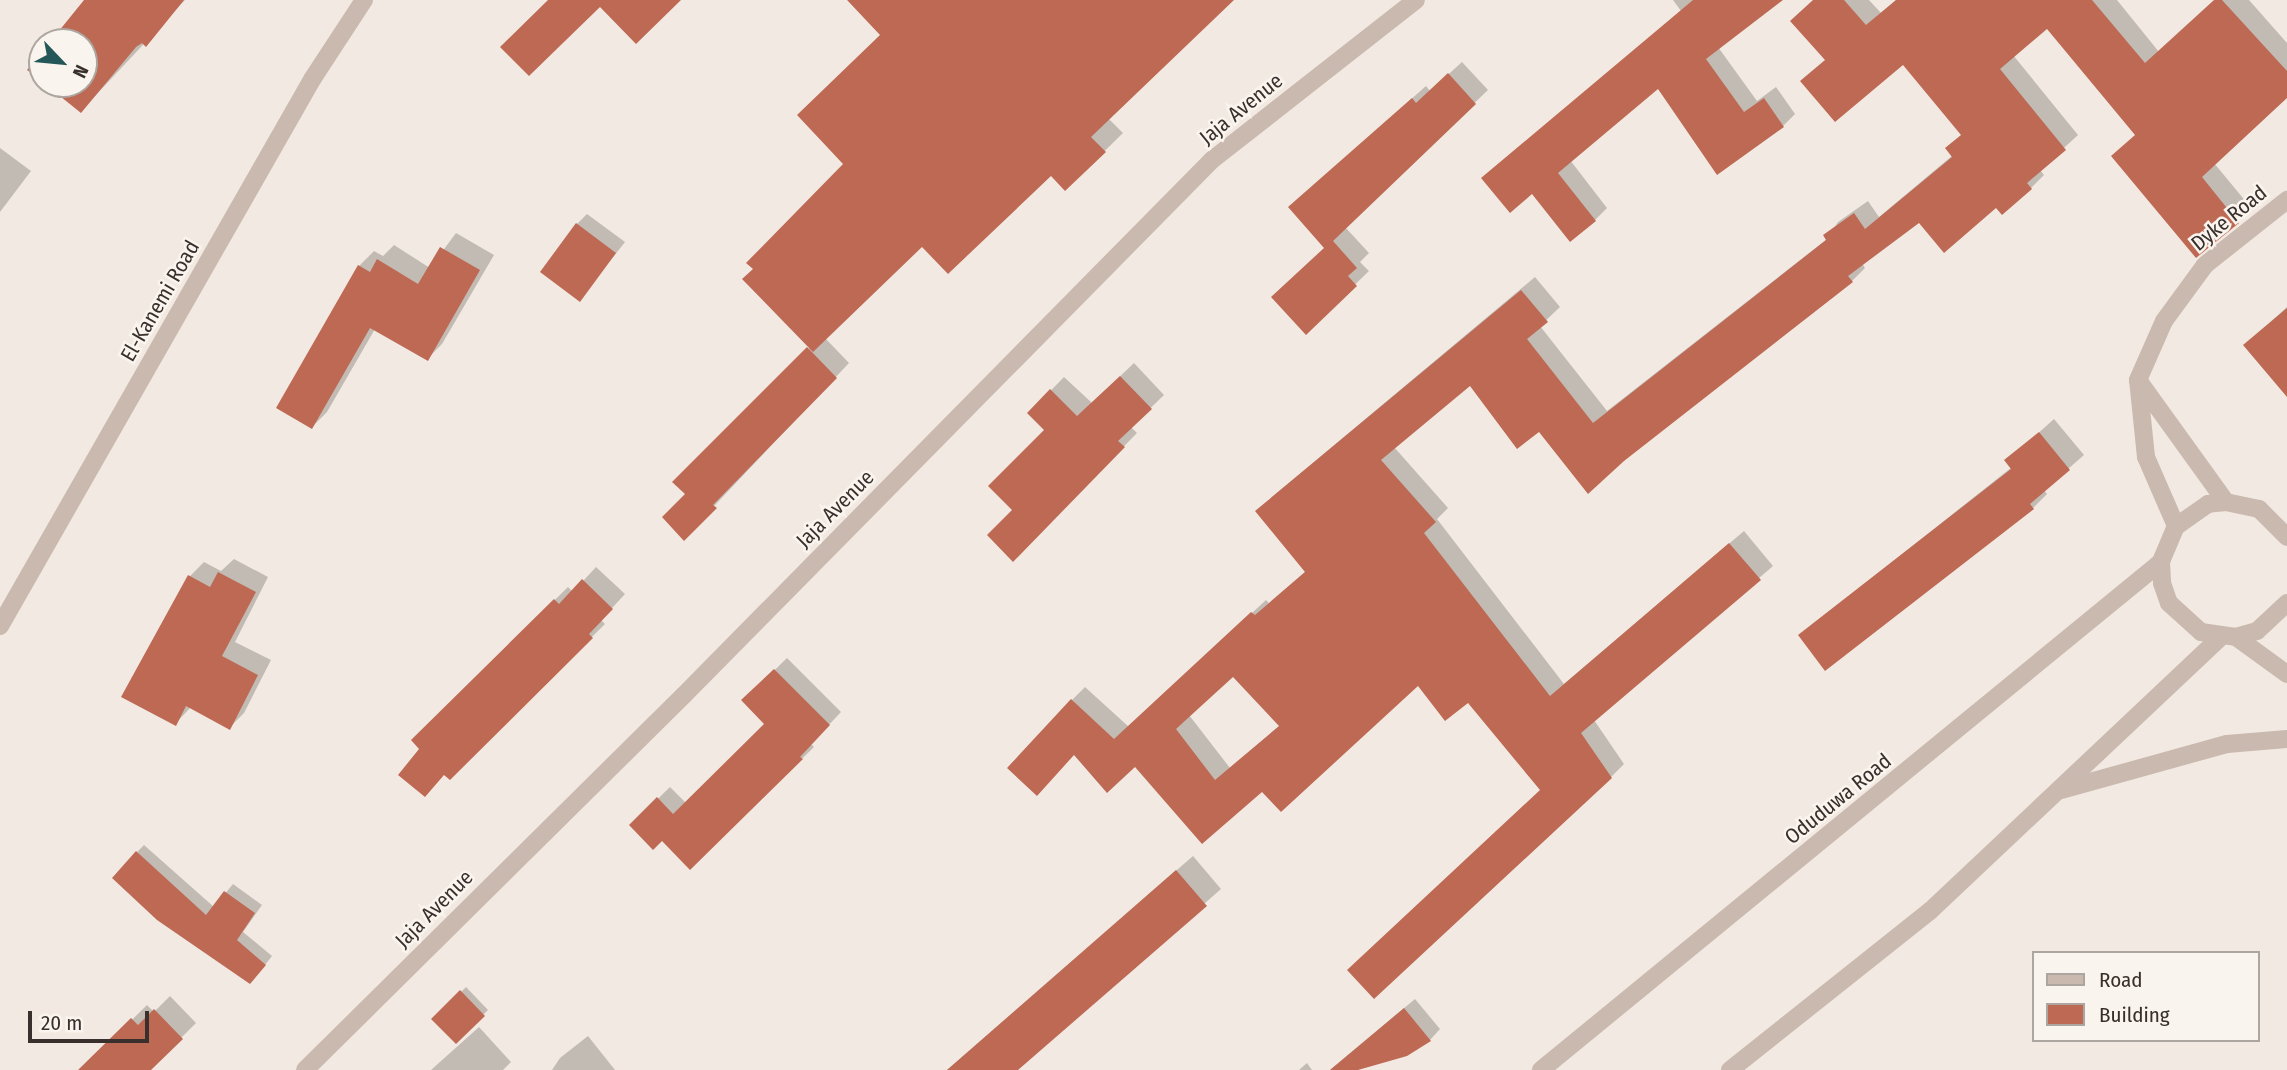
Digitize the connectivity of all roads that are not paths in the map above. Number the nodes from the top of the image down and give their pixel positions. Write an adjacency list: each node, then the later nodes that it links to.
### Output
1 (364, 0): 10 (street, El-Kanemi Road)
2 (1416, 0): 15 (street, Jaja Avenue)
3 (2287, 200): 4 (street, Dyke Road)
4 (2138, 380): 5 (street); 6 (street)
5 (2226, 502): 6 (street); 7 (street)
6 (2176, 526): 8 (street)
7 (2287, 537)
8 (2161, 562): 11 (street); 16 (street, Oduduwa Road)
9 (2287, 603): 11 (street)
10 (0, 626)
11 (2229, 637): 12 (street); 14 (street)
12 (2287, 674)
13 (2287, 739): 14 (street)
14 (2057, 791): 17 (street)
15 (305, 1070)
16 (1541, 1070)
17 (1730, 1070)

